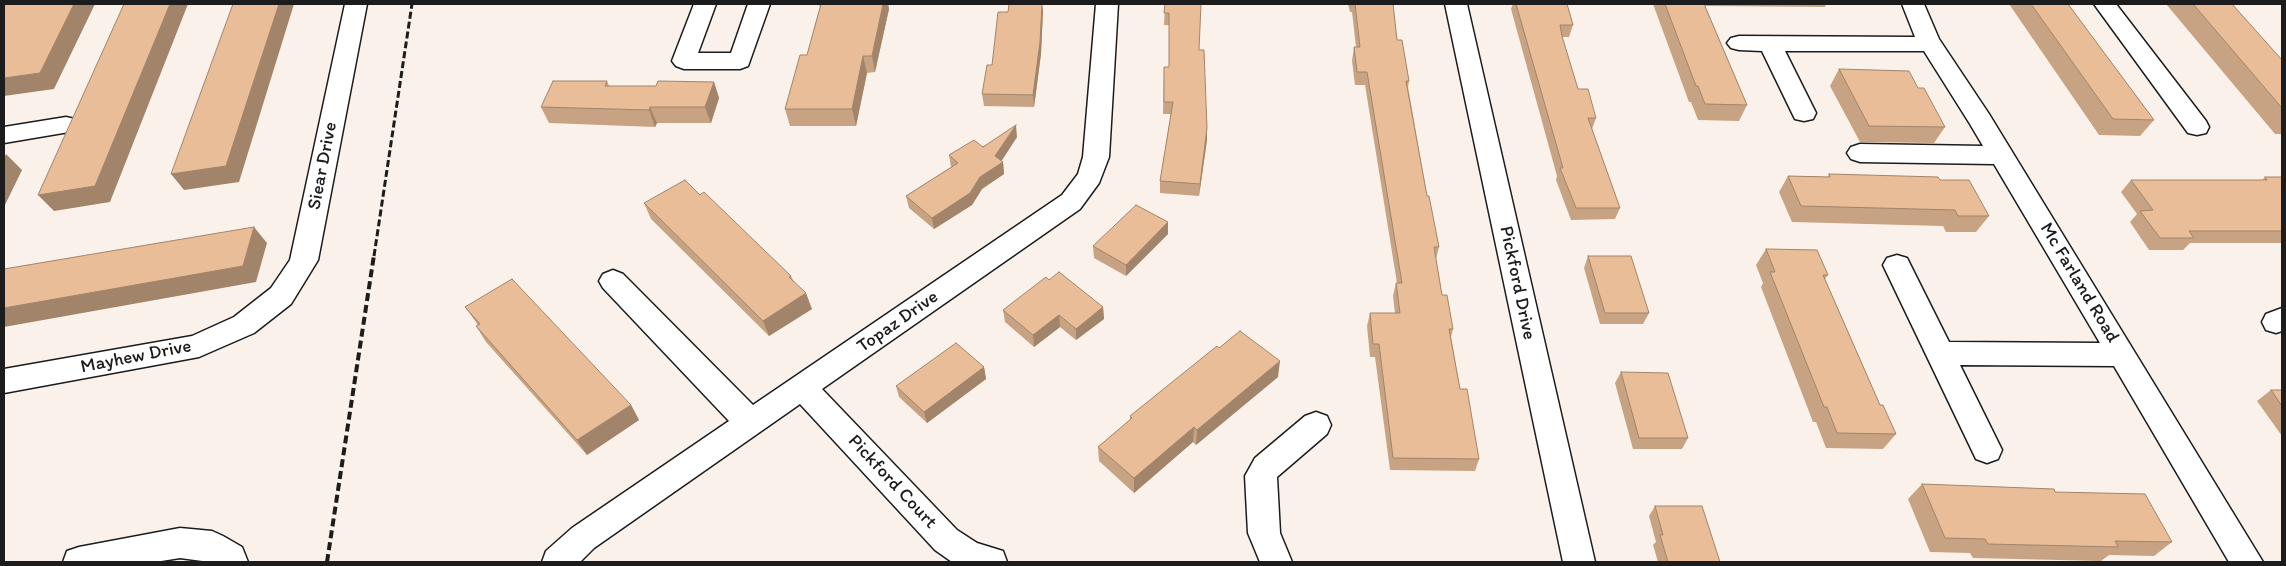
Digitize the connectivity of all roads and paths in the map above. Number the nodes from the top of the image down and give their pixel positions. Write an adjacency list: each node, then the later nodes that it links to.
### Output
1 (356, 4): 19 (street, Siear Drive)
2 (705, 4): 3 (street)
3 (758, 4)
4 (1107, 4): 23 (street, Topaz Drive)
5 (1456, 4): 32 (street, Pickford Drive)
6 (1913, 4): 10 (street, Mc Farland Road)
7 (2104, 4): 13 (street)
8 (1740, 43): 9 (street)
9 (1770, 44): 10 (street); 11 (street)
10 (1932, 44): 16 (street, Mc Farland Road)
11 (1804, 113)
12 (66, 126): 14 (street)
13 (2197, 127)
14 (4, 135)
15 (1860, 153): 16 (street)
16 (2002, 155): 21 (street, Mc Farland Road)
17 (1897, 265): 20 (street)
18 (613, 281): 24 (street)
19 (260, 314): 22 (street, Mayhew Drive)
20 (1940, 353): 21 (street); 26 (street)
21 (2122, 355): 33 (street, Mc Farland Road)
22 (4, 381)
23 (802, 387): 24 (street, Topaz Drive); 30 (street, Pickford Court)
24 (751, 422): 29 (street, Topaz Drive)
25 (1316, 425): 31 (street)
26 (1988, 450)
27 (229, 558): 28 (street)
28 (79, 562)
29 (558, 562)
30 (991, 562)
31 (1276, 562)
32 (1579, 562)
33 (2247, 562)

